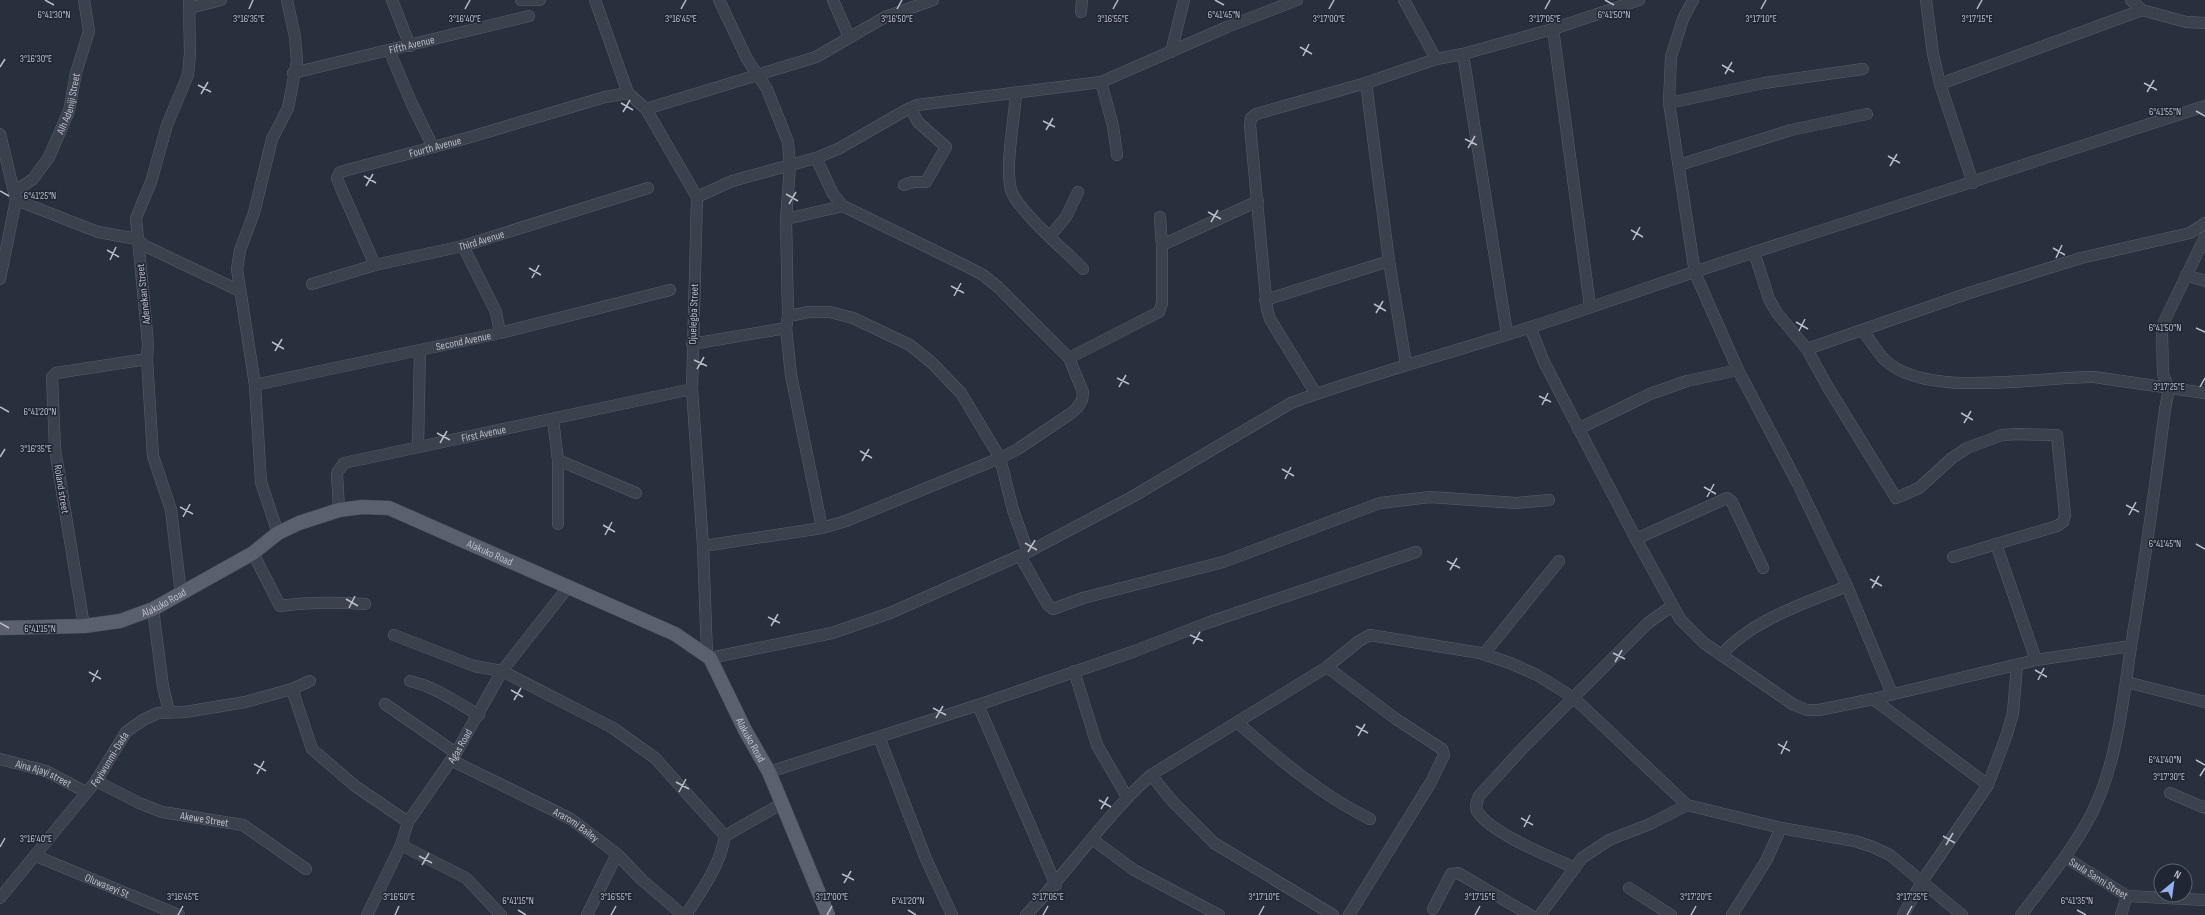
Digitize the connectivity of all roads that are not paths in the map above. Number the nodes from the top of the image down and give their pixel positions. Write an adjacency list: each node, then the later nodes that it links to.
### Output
1 (84, 0): 54 (street, Alh Adeniji Street)
2 (221, 0): 19 (street)
3 (287, 0): 32 (street)
4 (392, 0): 26 (street)
5 (521, 0): 6 (street)
6 (540, 0)
7 (595, 0): 37 (street)
8 (719, 0): 33 (street)
9 (833, 0): 25 (street)
10 (933, 0): 25 (street)
11 (1082, 0): 21 (street)
12 (1184, 0): 28 (street)
13 (1297, 0): 28 (street)
14 (1404, 0): 30 (street)
15 (1639, 0): 24 (street)
16 (1692, 0): 39 (street)
17 (1926, 0): 36 (street)
18 (2131, 0): 20 (street)
19 (189, 4): 63 (street, Adenekan Street)
20 (2142, 10): 23 (street); 36 (street)
21 (1081, 12)
22 (530, 16): 26 (street, Fifth Avenue)
23 (2205, 23)
24 (1553, 29): 29 (street); 78 (street)
25 (849, 37): 33 (street)
26 (410, 46): 27 (street, Fifth Avenue)
27 (389, 50): 32 (street, Fifth Avenue); 45 (street)
28 (1171, 52): 34 (street)
29 (1463, 54): 30 (street); 84 (street)
30 (1436, 59): 35 (street)
31 (1863, 69): 39 (street)
32 (294, 73): 76 (street)
33 (757, 75): 42 (street); 49 (street)
34 (1101, 82): 38 (street); 46 (street)
35 (1366, 83): 56 (street); 67 (street)
36 (1940, 84): 50 (street)
37 (628, 93): 42 (street); 45 (street, Fourth Avenue)
38 (1016, 95): 41 (street); 61 (street)
39 (1669, 103): 48 (street)
40 (2205, 106): 50 (street)
41 (910, 108): 47 (street); 51 (street)
42 (646, 110): 55 (street)
43 (1867, 114): 48 (street)
44 (0, 134): 54 (street)
45 (433, 147): 68 (street, Fourth Avenue)
46 (1117, 155)
47 (816, 158): 49 (street); 57 (street)
48 (1679, 165): 70 (street)
49 (790, 166): 55 (street); 59 (street)
50 (1973, 183): 66 (street)
51 (904, 185)
52 (648, 188): 64 (street, Third Avenue)
53 (1078, 192): 61 (street)
54 (15, 196): 63 (street); 72 (street)
55 (697, 197): 85 (street, Ojuelegba Street)
56 (1258, 201): 65 (street); 77 (street)
57 (843, 206): 59 (street); 88 (street)
58 (1160, 217): 65 (street)
59 (786, 219): 79 (street)
60 (2205, 223): 82 (street)
61 (1050, 236): 69 (street)
62 (2205, 237): 71 (street)
63 (137, 239): 76 (street); 89 (street, Adenekan Street)
64 (463, 246): 68 (street, Third Avenue); 83 (street)
65 (1162, 246): 88 (street)
66 (1754, 252): 70 (street); 86 (street)
67 (1389, 261): 77 (street); 90 (street)
68 (375, 265): 74 (street, Third Avenue)
69 (1083, 269)
70 (1695, 273): 78 (street); 91 (street)
71 (2186, 275): 73 (street); 94 (street)
72 (0, 278)
73 (2205, 280)
74 (312, 284)
75 (670, 290): 83 (street, Second Avenue)
76 (240, 291): 92 (street)
77 (1265, 300): 96 (street)
78 (1590, 306): 80 (street)
79 (788, 316): 81 (street); 100 (street)
80 (1530, 327): 84 (street); 98 (street)
81 (786, 328): 85 (street); 106 (street)
82 (1863, 331): 86 (street); 94 (street)
83 (500, 333): 87 (street, Second Avenue)
84 (1507, 334): 90 (street)
85 (692, 344): 93 (street, Ojuelegba Street)
86 (1807, 349): 109 (street)
87 (420, 351): 92 (street, Second Avenue); 99 (street)
88 (1069, 358): 100 (street)
89 (147, 359): 119 (street, Adenekan Street); 123 (street, Roland street)
90 (1406, 364): 96 (street)
91 (1738, 370): 98 (street); 118 (street)
92 (255, 385): 107 (street)
93 (692, 389): 97 (street, First Avenue); 110 (street, Ojuelegba Street)
94 (2169, 389): 95 (street); 126 (street)
95 (2205, 393)
96 (1316, 394): 113 (street)
97 (553, 420): 99 (street, First Avenue); 101 (street)
98 (1578, 429): 108 (street)
99 (418, 446): 104 (street, First Avenue)
100 (1000, 458): 106 (street); 113 (street)
101 (558, 460): 102 (street); 105 (street)
102 (636, 493)
103 (1549, 500): 113 (street)
104 (339, 510): 107 (main road, Alakuko Road); 117 (main road, Alakuko Road)
105 (558, 524)
106 (822, 528): 110 (street)
107 (278, 533): 112 (main road, Alakuko Road)
108 (1636, 539): 116 (street); 121 (street)
109 (1996, 544): 114 (street); 130 (street)
110 (703, 546): 129 (street, Ojuelegba Street)
111 (1416, 552): 133 (street)
112 (253, 553): 119 (main road, Alakuko Road); 120 (street)
113 (1024, 554): 129 (street)
114 (1952, 558)
115 (1559, 562): 127 (street)
116 (1763, 568)
117 (569, 586): 129 (main road, Alakuko Road); 134 (street, Agas Road)
118 (1847, 586): 128 (street); 139 (street)
119 (181, 594): 122 (main road, Alakuko Road)
120 (365, 604)
121 (1672, 606): 128 (street); 140 (street)
122 (153, 609): 123 (main road, Alakuko Road); 145 (street)
123 (84, 626): 124 (main road, Alakuko Road)
124 (0, 628)
125 (394, 635): 134 (street)
126 (2131, 646): 130 (street); 137 (street)
127 (1484, 654): 132 (street); 140 (street)
128 (1721, 655): 141 (street)
129 (708, 657): 151 (main road, Alakuko Road)
130 (2036, 660): 131 (street)
131 (2016, 665): 139 (street); 154 (street)
132 (1327, 667): 147 (street); 189 (street)
133 (1074, 671): 144 (street); 157 (street)
134 (502, 672): 146 (street, Agas Road); 164 (street)
135 (310, 681): 138 (street, Feyiwunmi-Dada)
136 (410, 681): 146 (street)
137 (2126, 682): 142 (street); 169 (street)
138 (292, 689): 145 (street, Feyiwunmi-Dada); 162 (street)
139 (1892, 694): 141 (street)
140 (1574, 698): 159 (street); 170 (street)
141 (1873, 699): 154 (street)
142 (2205, 702)
143 (385, 704): 149 (street, Araromi Bailey)
144 (978, 705): 148 (street); 173 (street)
145 (169, 711): 153 (street, Feyiwunmi-Dada)
146 (479, 715): 149 (street, Agas Road)
147 (1238, 723): 152 (street); 161 (street)
148 (879, 737): 151 (street); 185 (street)
149 (454, 756): 162 (street, Agas Road); 167 (street, Araromi Bailey)
150 (0, 759): 155 (street, Aina Ajayi street)
151 (770, 772): 158 (main road, Alakuko Road)
152 (1151, 775): 157 (street); 188 (street)
153 (96, 781): 155 (street, Feyiwunmi-Dada); 171 (street, Akewe Street)
154 (1988, 785): 172 (street)
155 (86, 792): 168 (street, Feyiwunmi-Dada)
156 (2170, 793): 160 (street)
157 (1127, 797): 165 (street)
158 (781, 804): 164 (street); 184 (main road, Alakuko Road)
159 (1687, 805): 163 (street); 170 (street)
160 (2205, 808)
161 (1370, 820)
162 (408, 822): 166 (street, Agas Road)
163 (1781, 828): 172 (street); 193 (street)
164 (726, 836): 183 (street)
165 (1092, 839): 173 (street); 187 (street)
166 (401, 845): 180 (street, Agas Road); 181 (street)
167 (617, 854): 182 (street); 183 (street, Araromi Bailey)
168 (36, 856): 175 (street, Feyiwunmi-Dada); 179 (street, Oluwaseyi St)
169 (2065, 857): 176 (street, Saula Sanni Street); 196 (street)
170 (1575, 868): 191 (street)
171 (306, 869)
172 (1923, 880): 194 (street); 195 (street)
173 (1056, 885): 186 (street)
174 (1629, 888): 192 (street)
175 (1, 894)
176 (2127, 896): 177 (street, Saula Sanni Street); 197 (street)
177 (2205, 900)
178 (1434, 909): 190 (street)
179 (179, 915)
180 (367, 915)
181 (500, 915)
182 (587, 915)
183 (684, 915)
184 (828, 915)
185 (952, 915)
186 (1026, 915)
187 (1219, 915)
188 (1333, 915)
189 (1349, 915)
190 (1530, 915)
191 (1540, 915)
192 (1671, 915)
193 (1732, 915)
194 (1902, 915)
195 (1962, 915)
196 (2021, 915)
197 (2121, 915)

